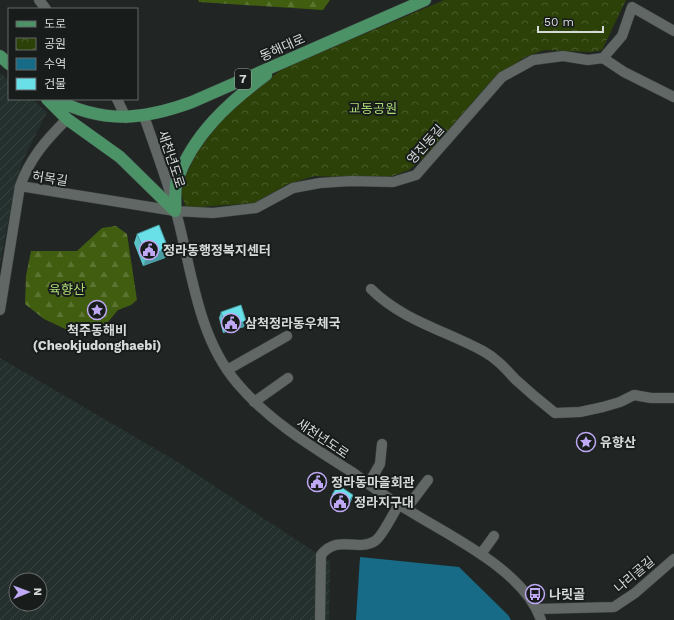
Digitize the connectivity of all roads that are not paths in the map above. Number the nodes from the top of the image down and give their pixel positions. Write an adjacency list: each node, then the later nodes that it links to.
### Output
1 (39, 0): 5 (street)
2 (425, 0): 4 (main road, 동해대로 / 7)
3 (633, 3): 6 (street); 8 (street)
4 (405, 5): 9 (main road, 동해대로 / 7)
5 (45, 8)
6 (674, 31)
7 (0, 56): 10 (main road)
8 (603, 58): 11 (street); 19 (street, 영진동길)
9 (283, 61): 15 (main road, 동해대로 / 7); 19 (main road)
10 (8, 63)
11 (674, 97)
12 (48, 100): 17 (main road)
13 (57, 100): 16 (main road, 동해대로 / 7)
14 (117, 100): 16 (street)
15 (144, 116): 16 (main road, 동해대로 / 7); 19 (street, 새천년도로)
16 (126, 118)
17 (67, 119): 18 (street); 19 (main road)
18 (20, 186): 19 (street, 허목길); 21 (street, 허목길)
19 (175, 211): 23 (street, 새천년도로)
20 (370, 289): 25 (street)
21 (0, 310)
22 (287, 336): 23 (street)
23 (227, 370): 26 (street, 새천년도로)
24 (288, 378): 26 (street)
25 (674, 398)
26 (254, 402): 29 (street, 새천년도로)
27 (382, 444): 29 (street)
28 (428, 480): 30 (street)
29 (369, 483): 30 (street, 새천년도로)
30 (402, 507): 32 (street, 새천년도로); 35 (street)
31 (494, 536): 32 (street)
32 (481, 554): 34 (street, 새천년도로)
33 (674, 559): 34 (street, 나리골길)
34 (537, 609): 36 (street, 새천년도로)
35 (320, 620)
36 (541, 620)

